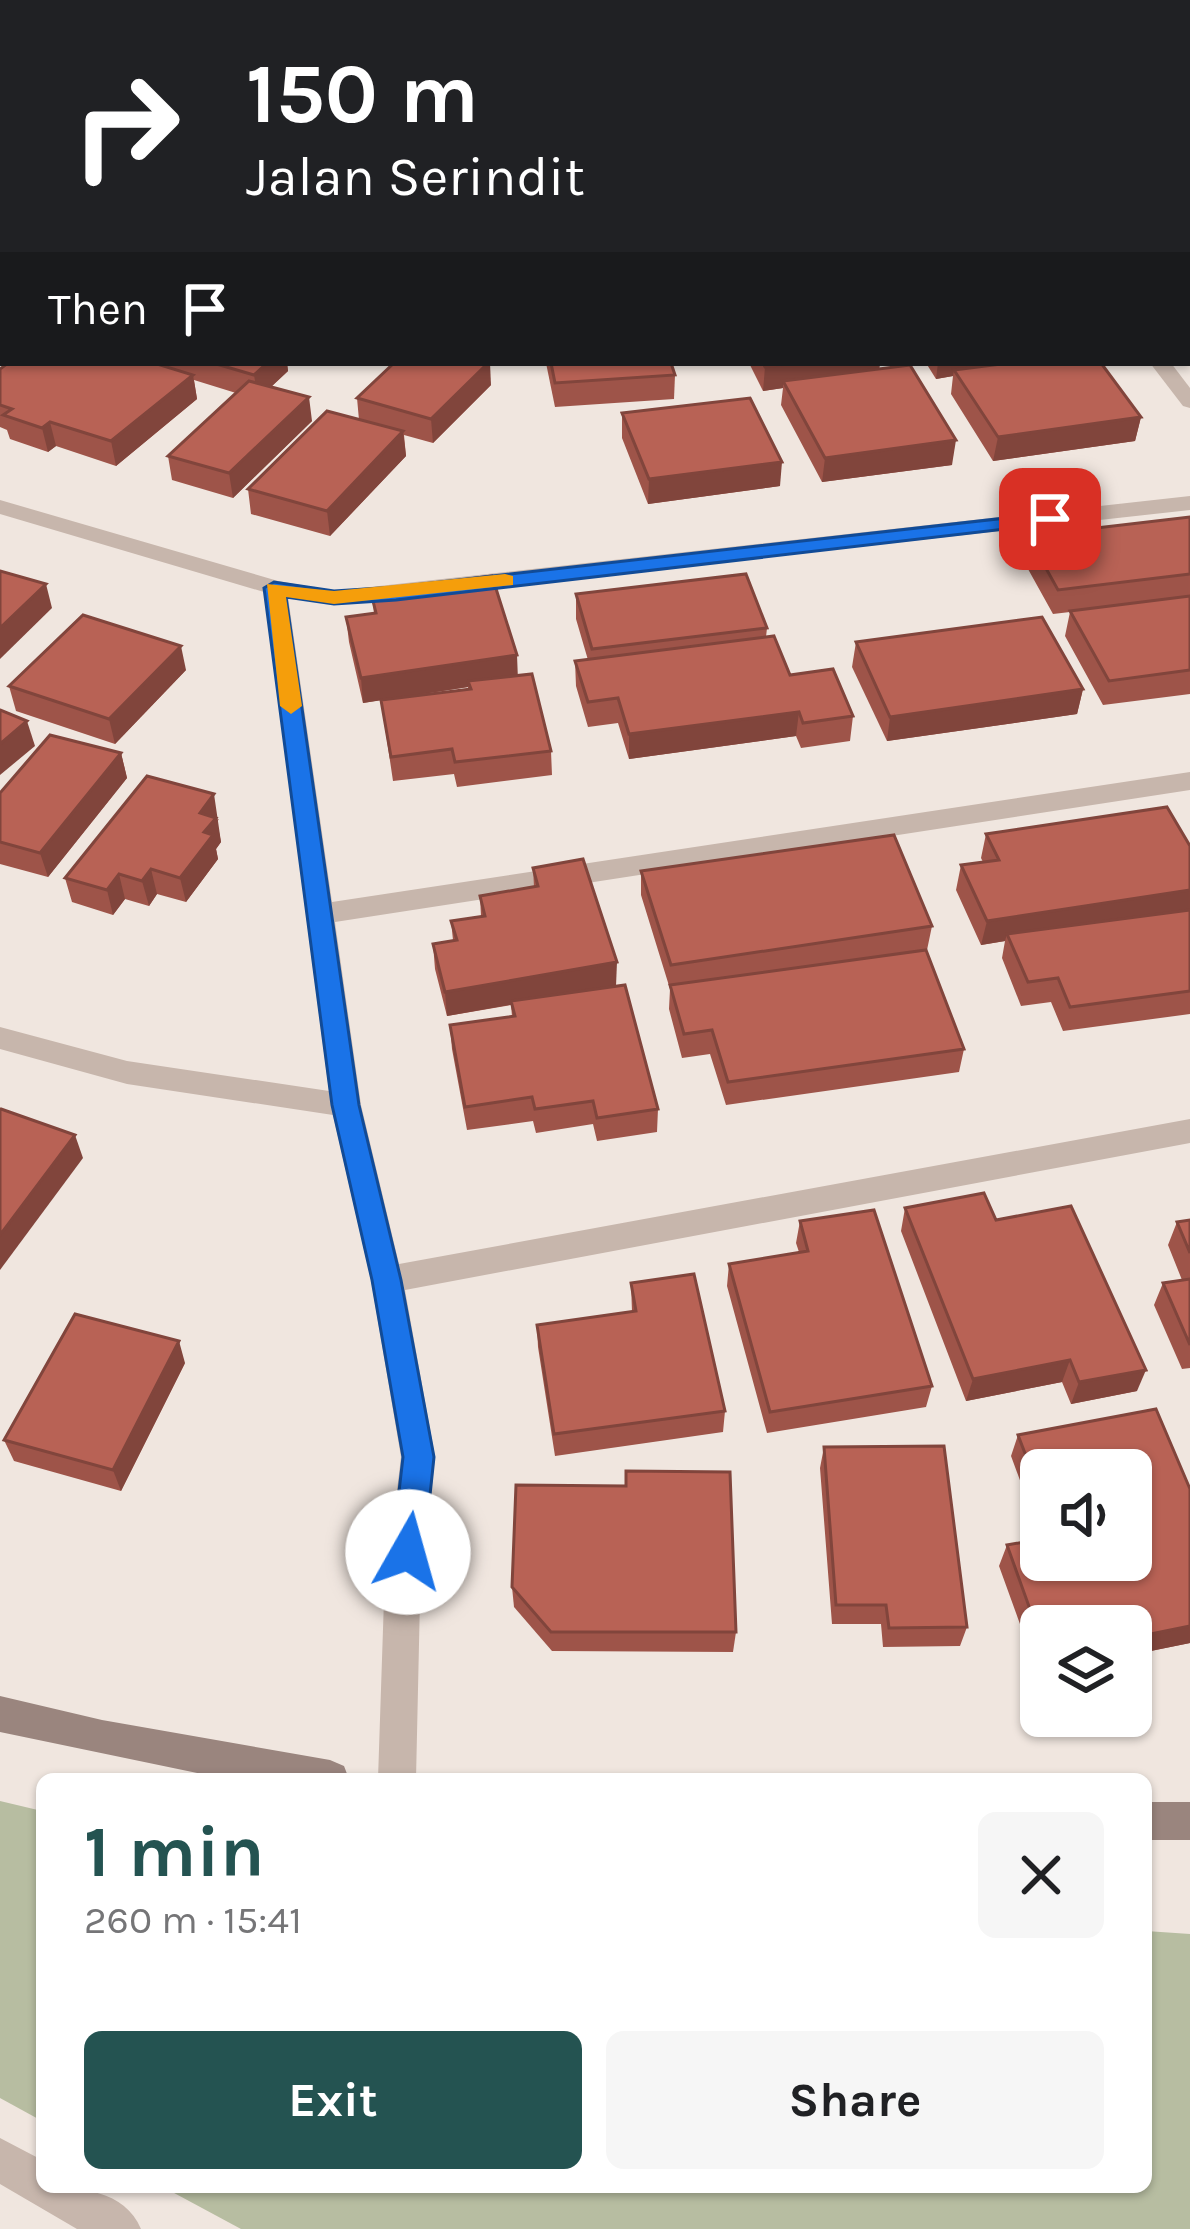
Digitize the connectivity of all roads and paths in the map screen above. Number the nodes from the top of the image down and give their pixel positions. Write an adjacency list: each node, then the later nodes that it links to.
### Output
1 (1162, 366): 2 (street)
2 (1190, 403)
3 (1190, 502): 5 (street)
4 (0, 507): 5 (street)
5 (274, 588): 7 (street)
6 (1190, 781): 7 (street)
7 (320, 914): 9 (street)
8 (0, 1038): 9 (street)
9 (346, 1105): 11 (street)
10 (1190, 1131): 11 (street)
11 (387, 1280): 14 (street)
12 (0, 1714): 13 (street)
13 (297, 1773)
14 (398, 1773)
15 (1152, 1821): 16 (street)
16 (1190, 1821)
17 (0, 2160): 18 (street)
18 (36, 2181)
19 (56, 2193): 20 (street)
20 (119, 2229)

